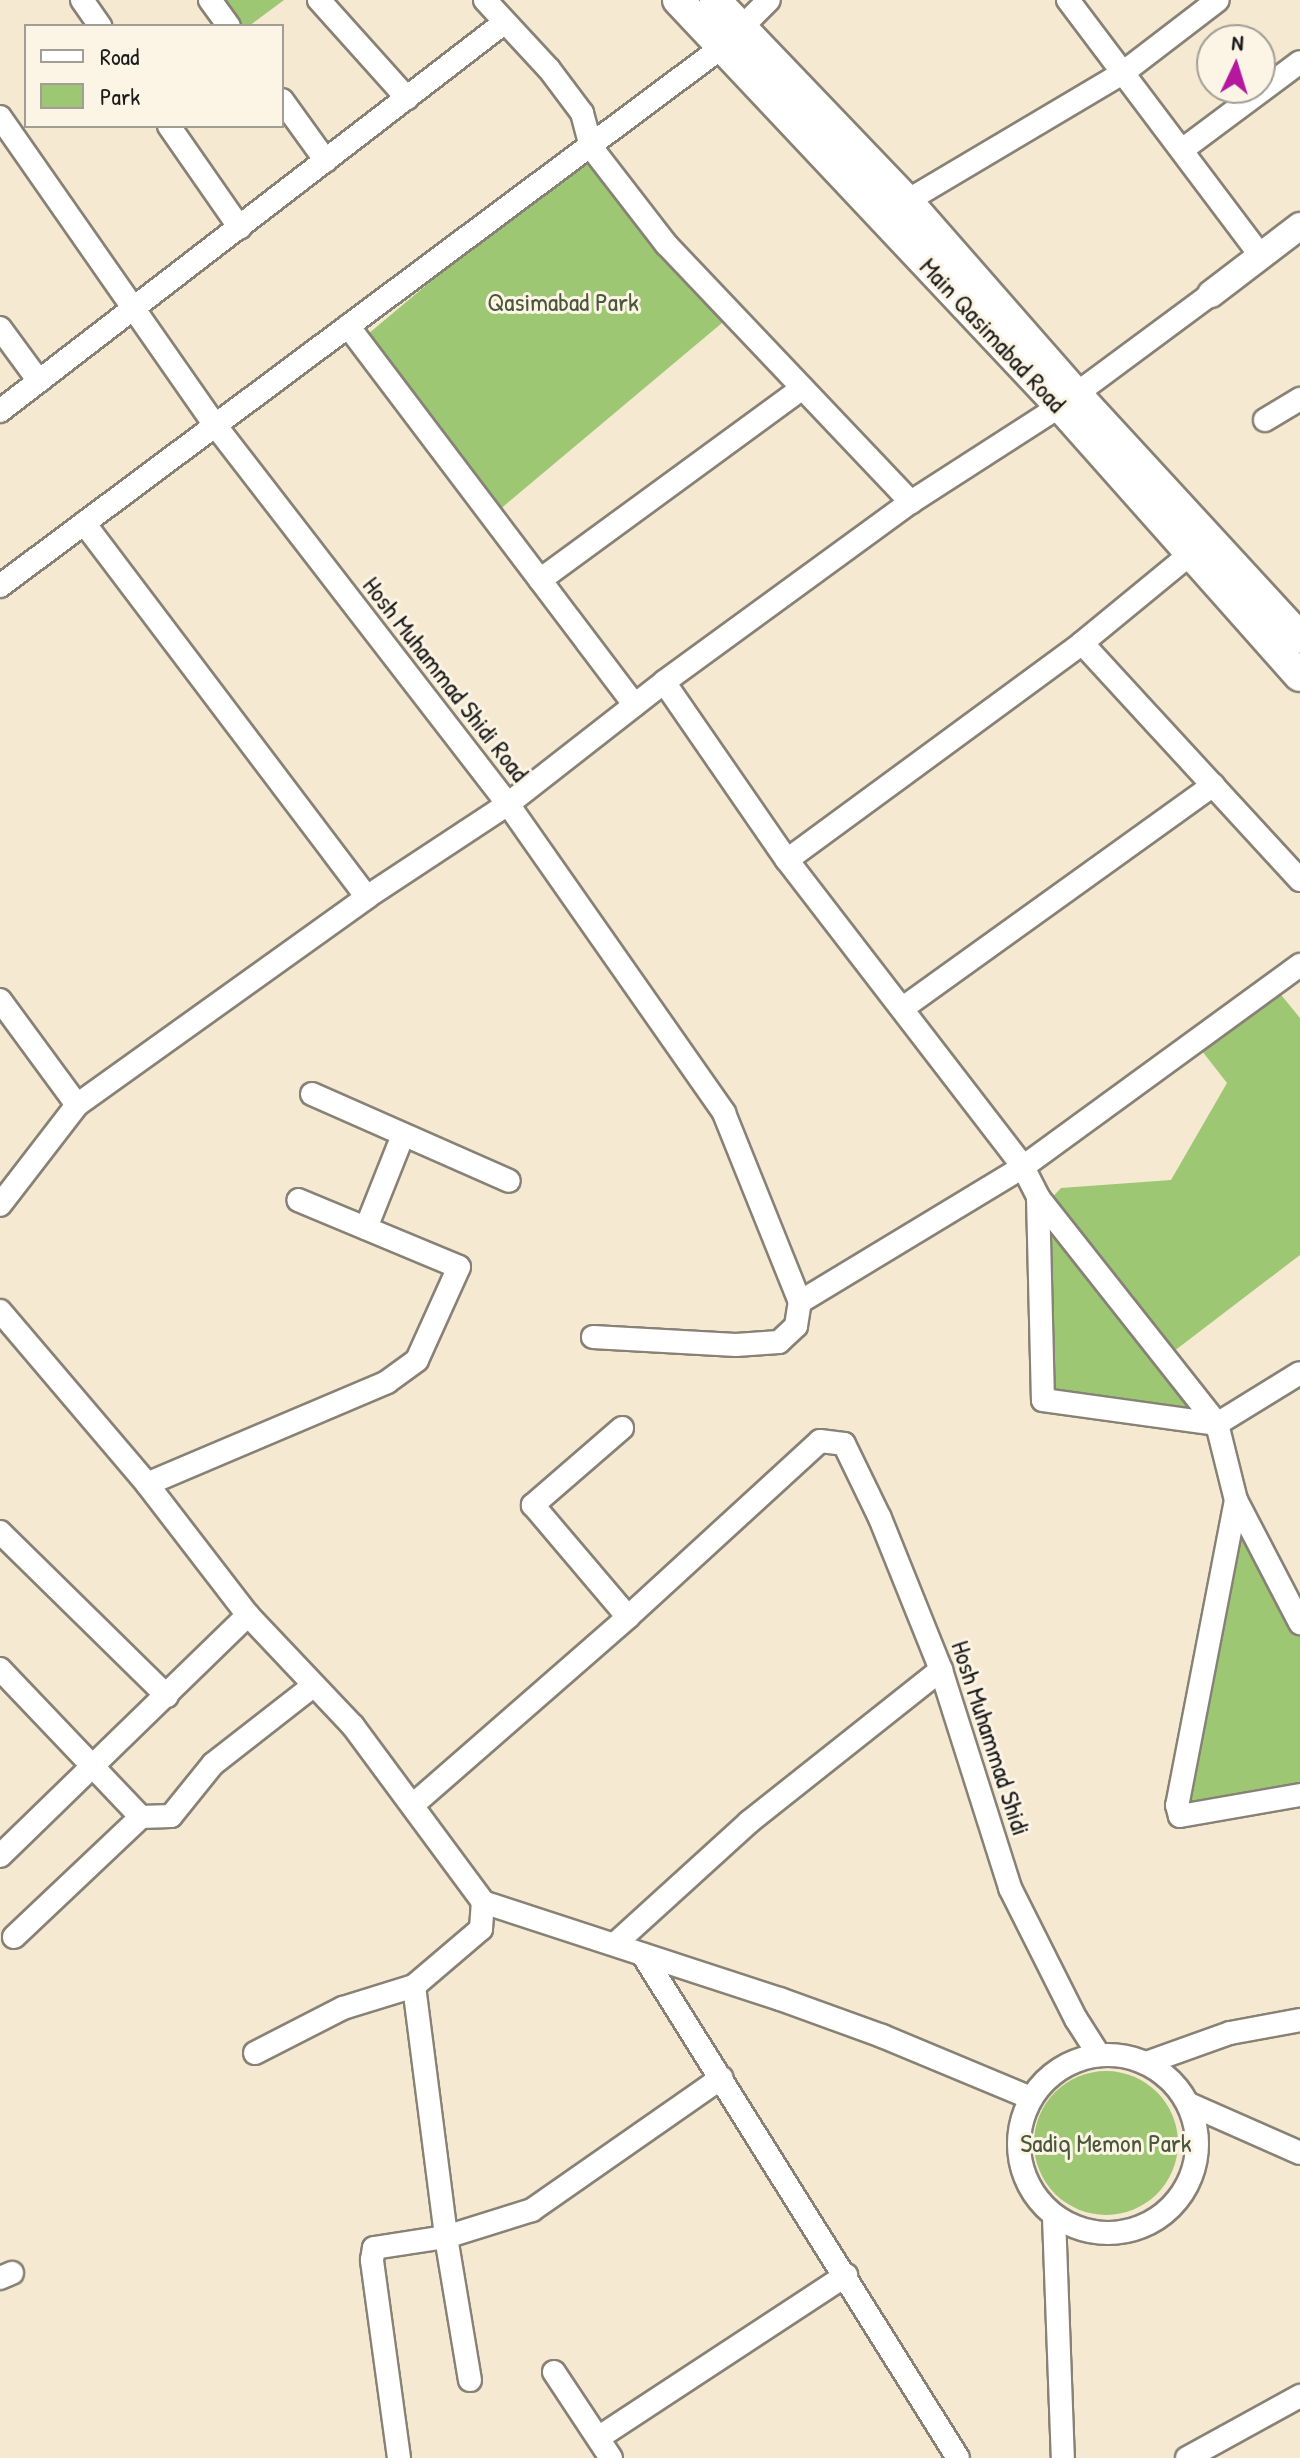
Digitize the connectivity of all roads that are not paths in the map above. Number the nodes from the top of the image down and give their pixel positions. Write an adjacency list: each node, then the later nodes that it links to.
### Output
1 (82, 0): 11 (street)
2 (210, 0): 12 (street)
3 (319, 0): 16 (street)
4 (485, 0): 10 (street)
5 (678, 0): 13 (main road, Main Qasimabad Road)
6 (715, 0): 13 (main road, Main Qasimabad Road)
7 (769, 0): 13 (street)
8 (1068, 0): 15 (street)
9 (1218, 0): 15 (street)
10 (505, 22): 16 (street); 20 (street)
11 (99, 24)
12 (228, 24)
13 (733, 39): 20 (street); 23 (main road, Main Qasimabad Road); 34 (main road, Main Qasimabad Road)
14 (1300, 62): 21 (street)
15 (1124, 72): 21 (street); 23 (street)
16 (407, 98): 22 (street)
17 (284, 103): 22 (street)
18 (0, 117): 28 (street, Hosh Muhammad Shidi Road)
19 (170, 128): 25 (street)
20 (591, 147): 29 (street); 32 (street)
21 (1182, 150): 26 (street)
22 (326, 161): 25 (street)
23 (907, 201): 34 (main road, Main Qasimabad Road)
24 (1300, 226): 26 (street)
25 (240, 228): 28 (street)
26 (1261, 256): 27 (street)
27 (1211, 294): 34 (street)
28 (132, 311): 31 (street); 37 (street, Hosh Muhammad Shidi Road)
29 (348, 326): 37 (street); 41 (street)
30 (0, 328): 31 (street)
31 (39, 381): 35 (street)
32 (802, 388): 38 (street); 41 (street)
33 (1300, 399): 36 (street)
34 (1068, 400): 38 (street); 40 (main road, Main Qasimabad Road); 43 (main road, Main Qasimabad Road)
35 (0, 411)
36 (1265, 420)
37 (215, 425): 39 (street); 49 (street, Hosh Muhammad Shidi Road)
38 (911, 502): 46 (street)
39 (84, 523): 42 (street); 52 (street)
40 (1189, 555): 44 (street); 45 (main road, Main Qasimabad Road)
41 (540, 580): 47 (street)
42 (0, 586)
43 (1300, 638)
44 (1082, 643): 48 (street); 50 (street)
45 (1300, 676)
46 (664, 682): 47 (street); 50 (street)
47 (635, 705): 49 (street)
48 (1213, 785): 51 (street); 55 (street)
49 (508, 804): 52 (street); 65 (street, Hosh Muhammad Shidi Road)
50 (787, 860): 55 (street)
51 (1300, 880)
52 (367, 897): 57 (street)
53 (1300, 965): 59 (street)
54 (0, 1000): 57 (street)
55 (903, 1008): 59 (street)
56 (312, 1094): 58 (street)
57 (77, 1105): 63 (street)
58 (403, 1135): 60 (street); 64 (street)
59 (1023, 1167): 61 (street); 65 (street)
60 (509, 1181)
61 (1038, 1197): 69 (street); 69 (street)
62 (298, 1200): 64 (street)
63 (0, 1205)
64 (366, 1228): 71 (street)
65 (800, 1302): 67 (street)
66 (0, 1311): 71 (street)
67 (593, 1337)
68 (1300, 1373): 69 (street)
69 (1217, 1424): 72 (street)
70 (622, 1428): 75 (street)
71 (147, 1484): 74 (street)
72 (1236, 1500): 76 (street); 82 (street)
73 (0, 1532): 80 (street)
74 (248, 1615): 79 (street); 80 (street)
75 (628, 1617): 78 (street, Hosh Muhammad Shidi); 83 (street)
76 (1300, 1623)
77 (0, 1669): 81 (street)
78 (941, 1670): 88 (street); 93 (street, Hosh Muhammad Shidi)
79 (313, 1686): 83 (street); 84 (street)
80 (167, 1696): 81 (street)
81 (92, 1767): 84 (street); 85 (street)
82 (1300, 1795)
83 (414, 1804): 86 (street)
84 (141, 1817): 87 (street)
85 (0, 1856)
86 (483, 1902): 88 (street); 90 (street)
87 (14, 1937)
88 (615, 1944): 89 (street)
89 (643, 1955): 95 (street); 96 (street)
90 (414, 1986): 92 (street); 100 (street)
91 (1300, 2020): 94 (street)
92 (255, 2053)
93 (1099, 2055): 94 (street); 96 (street)
94 (1146, 2063): 97 (street)
95 (721, 2078): 100 (street); 101 (street)
96 (1031, 2098): 99 (street)
97 (1189, 2104): 98 (street); 99 (street)
98 (1300, 2153)
99 (1054, 2217): 109 (street)
100 (446, 2237): 103 (street); 106 (street)
101 (846, 2275): 105 (street); 108 (street)
102 (554, 2372): 105 (street)
103 (470, 2380)
104 (1300, 2396): 110 (street)
105 (598, 2438): 107 (street)
106 (399, 2458)
107 (611, 2458)
108 (958, 2458)
109 (1063, 2458)
110 (1187, 2458)

